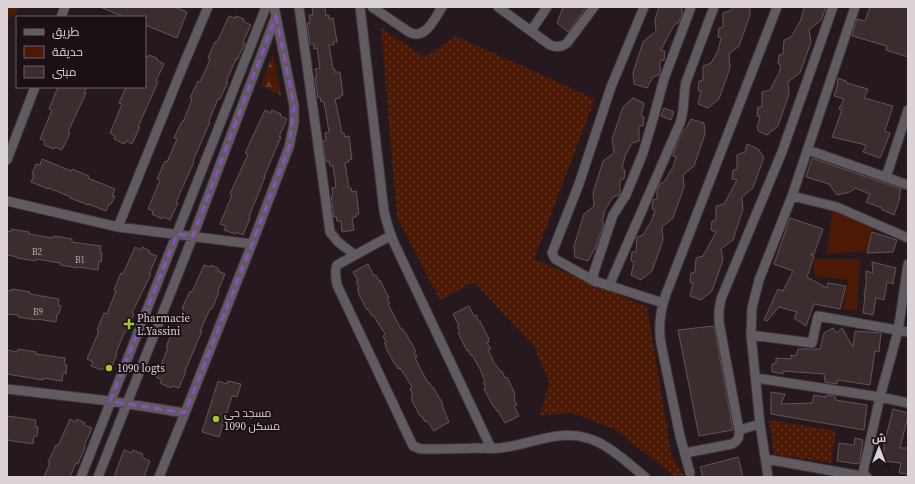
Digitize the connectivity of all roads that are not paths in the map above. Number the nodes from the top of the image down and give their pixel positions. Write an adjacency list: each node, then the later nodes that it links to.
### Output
1 (208, 7): 26 (street)
2 (266, 7): 27 (street)
3 (299, 7): 32 (street)
4 (360, 7): 29 (street)
5 (372, 7): 6 (street)
6 (442, 7)
7 (498, 7): 17 (street)
8 (547, 7): 17 (street)
9 (594, 7): 17 (street)
10 (644, 7): 34 (street)
11 (691, 7): 34 (street)
12 (714, 7): 35 (street)
13 (777, 7): 36 (street)
14 (833, 7): 48 (street)
15 (854, 7): 20 (street)
16 (275, 11): 28 (street); 31 (street)
17 (531, 31)
18 (34, 88): 21 (street)
19 (908, 110): 22 (street)
20 (808, 150): 22 (street); 24 (street)
21 (7, 160)
22 (886, 178): 23 (street)
23 (908, 185)
24 (792, 196): 30 (street); 39 (street)
25 (7, 201): 26 (street)
26 (118, 227): 27 (street)
27 (177, 234): 28 (street); 43 (street)
28 (192, 236): 31 (street); 45 (street)
29 (390, 236): 32 (street); 49 (street)
30 (908, 238)
31 (252, 244): 46 (street)
32 (355, 255): 49 (street)
33 (908, 264): 37 (street)
34 (598, 282): 35 (street)
35 (610, 286): 36 (street)
36 (662, 303): 50 (street)
37 (898, 330): 38 (street); 39 (street); 42 (street)
38 (908, 332)
39 (751, 335): 40 (street)
40 (756, 378): 42 (street); 47 (street)
41 (7, 389): 43 (street)
42 (880, 398): 44 (street); 58 (street)
43 (110, 401): 45 (street); 53 (street)
44 (908, 403)
45 (126, 404): 46 (street); 54 (street)
46 (185, 413): 55 (street)
47 (760, 424): 48 (street); 51 (street)
48 (739, 430): 50 (street)
49 (490, 448): 56 (street)
50 (684, 453): 52 (street)
51 (766, 459): 57 (street); 58 (street)
52 (690, 473)
53 (81, 477)
54 (98, 477)
55 (159, 477)
56 (645, 477)
57 (768, 477)
58 (864, 477)

